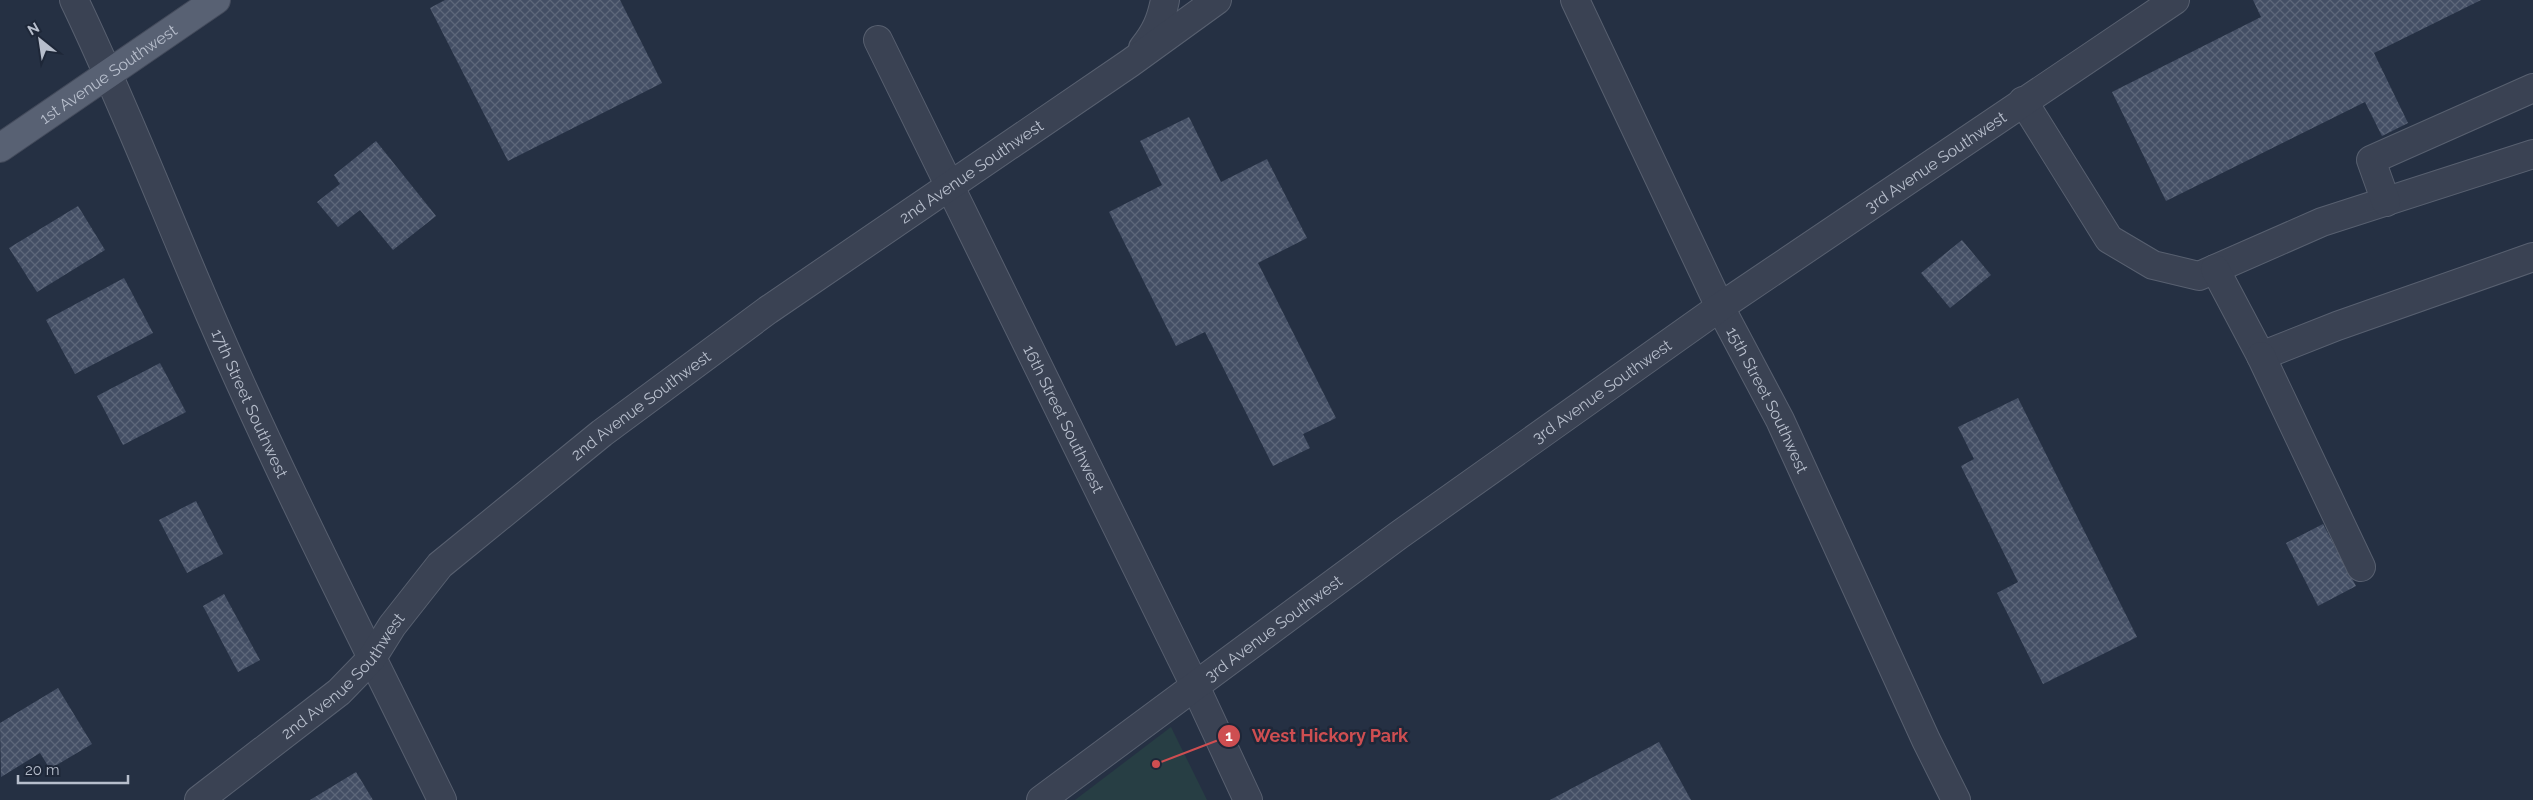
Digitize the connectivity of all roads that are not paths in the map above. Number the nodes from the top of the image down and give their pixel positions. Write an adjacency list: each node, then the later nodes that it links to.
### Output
1 (74, 0): 9 (street, 17th Street Southwest)
2 (216, 0): 9 (main road, 1st Avenue Southwest)
3 (1165, 0): 8 (street, 2nd Avenue Southwest)
4 (1216, 0): 8 (street, 2nd Avenue Southwest)
5 (1575, 0): 18 (street, 15th Street Southwest)
6 (2174, 0): 11 (street, 3rd Avenue Southwest)
7 (878, 40): 14 (street, 16th Street Southwest)
8 (1130, 63): 14 (street, 2nd Avenue Southwest)
9 (110, 74): 12 (main road, 1st Avenue Southwest); 21 (street, 17th Street Southwest)
10 (2533, 88): 15 (street)
11 (2023, 101): 17 (street); 18 (street, 3rd Avenue Southwest)
12 (0, 148)
13 (2533, 154): 15 (street)
14 (950, 185): 21 (street, 2nd Avenue Southwest); 22 (street, 16th Street Southwest)
15 (2386, 202): 17 (street)
16 (2533, 257): 19 (street)
17 (2215, 269): 19 (street)
18 (1720, 307): 22 (street, 3rd Avenue Southwest); 27 (street, 15th Street Southwest)
19 (2260, 356): 20 (street)
20 (2361, 567)
21 (372, 658): 23 (street, 2nd Avenue Southwest); 24 (street, 17th Street Southwest)
22 (1195, 686): 25 (street, 3rd Avenue Southwest); 26 (street, 16th Street Southwest)
23 (199, 800)
24 (442, 800)
25 (1041, 800)
26 (1248, 800)
27 (1956, 800)

